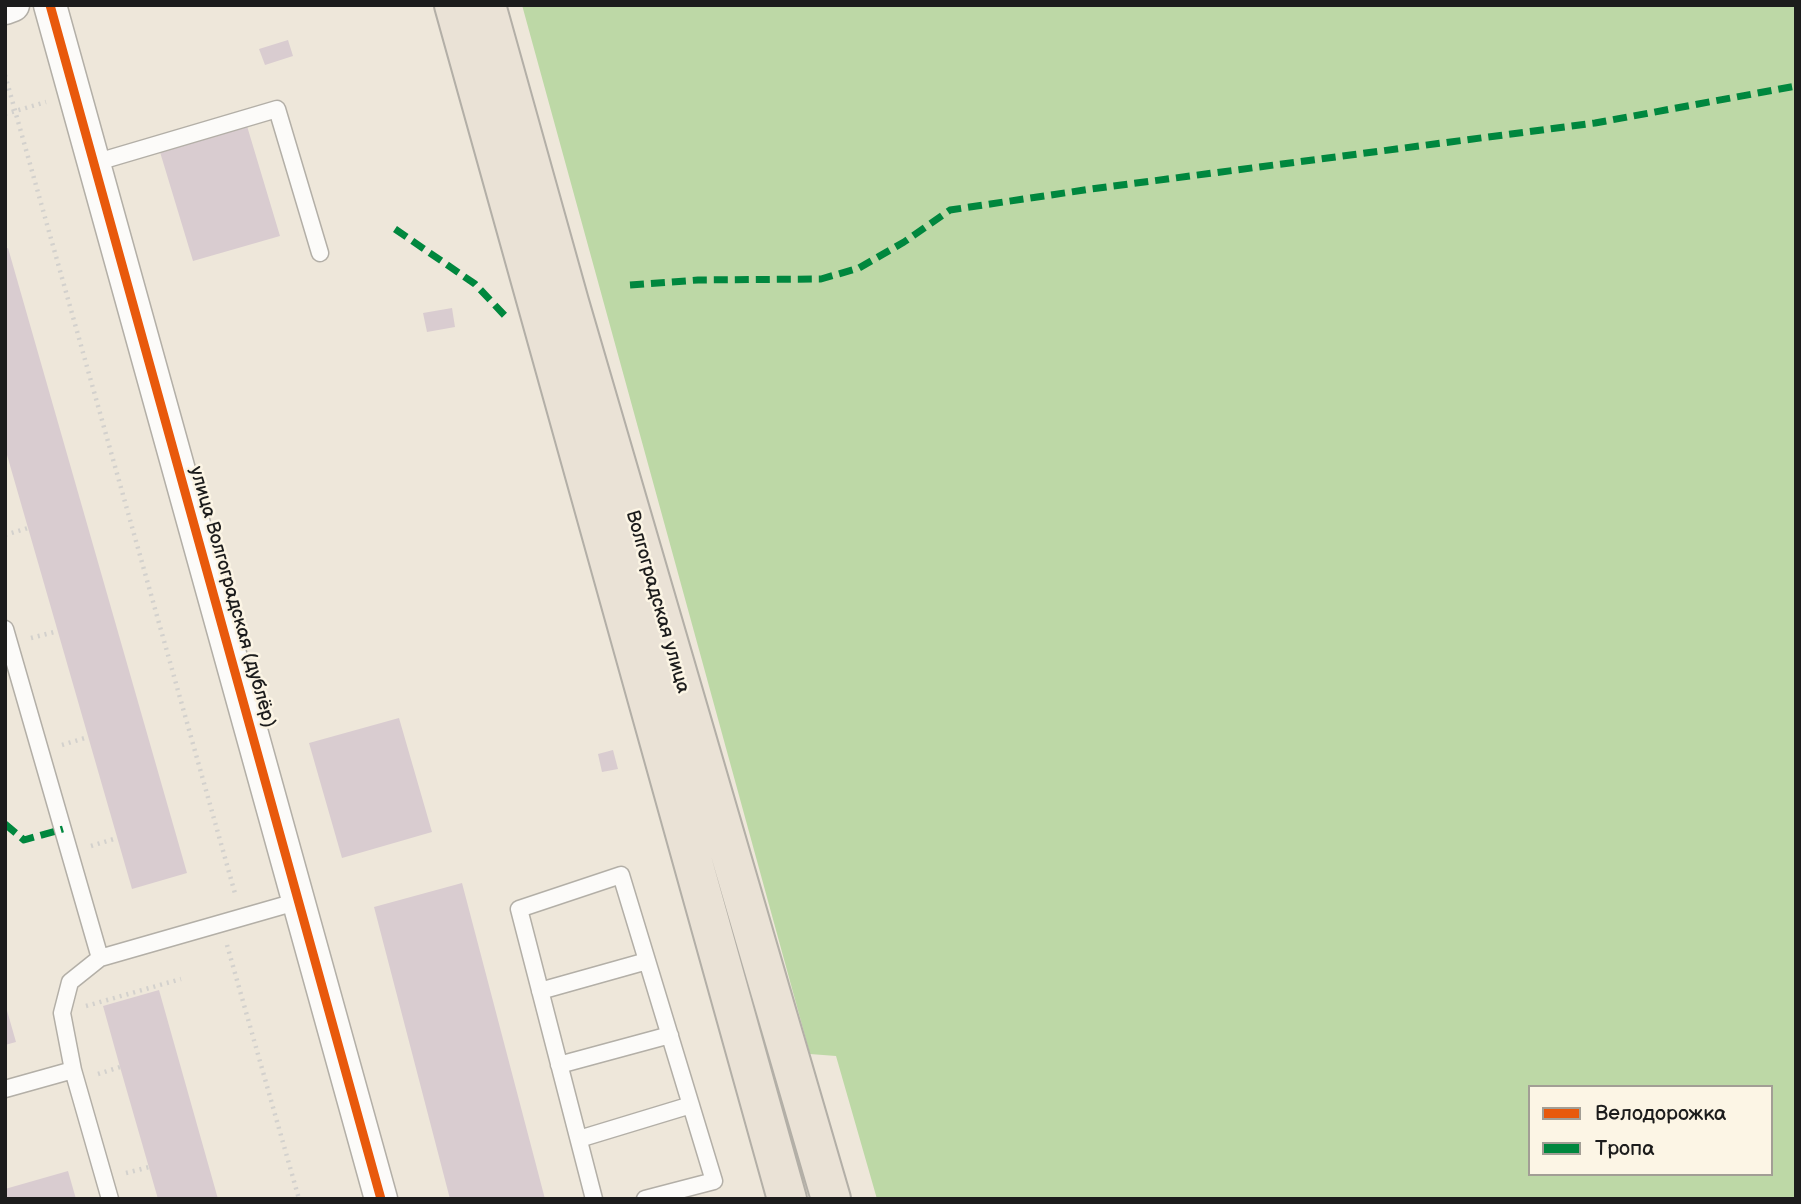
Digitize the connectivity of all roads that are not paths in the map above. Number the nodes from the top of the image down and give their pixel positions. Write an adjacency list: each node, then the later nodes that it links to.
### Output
1 (13, 5): 5 (street)
2 (50, 5): 6 (street, улица Волгоградская (дублёр))
3 (454, 5): 23 (main road, Волгоградская улица)
4 (486, 5): 24 (main road, Волгоградская улица)
5 (5, 8)
6 (94, 163): 7 (lane); 9 (street, улица Волгоградская (дублёр))
7 (320, 253)
8 (5, 629): 10 (lane)
9 (299, 901): 10 (lane); 20 (street, улица Волгоградская (дублёр))
10 (100, 958): 15 (lane)
11 (648, 961): 12 (lane); 12 (lane); 13 (lane)
12 (540, 991): 14 (lane)
13 (670, 1035): 14 (lane); 17 (lane)
14 (559, 1065): 18 (lane)
15 (73, 1070): 16 (lane); 19 (lane)
16 (5, 1089)
17 (691, 1105): 18 (lane); 22 (lane)
18 (579, 1139): 21 (lane)
19 (110, 1199)
20 (381, 1199)
21 (594, 1199)
22 (645, 1199)
23 (787, 1199)
24 (831, 1199)

